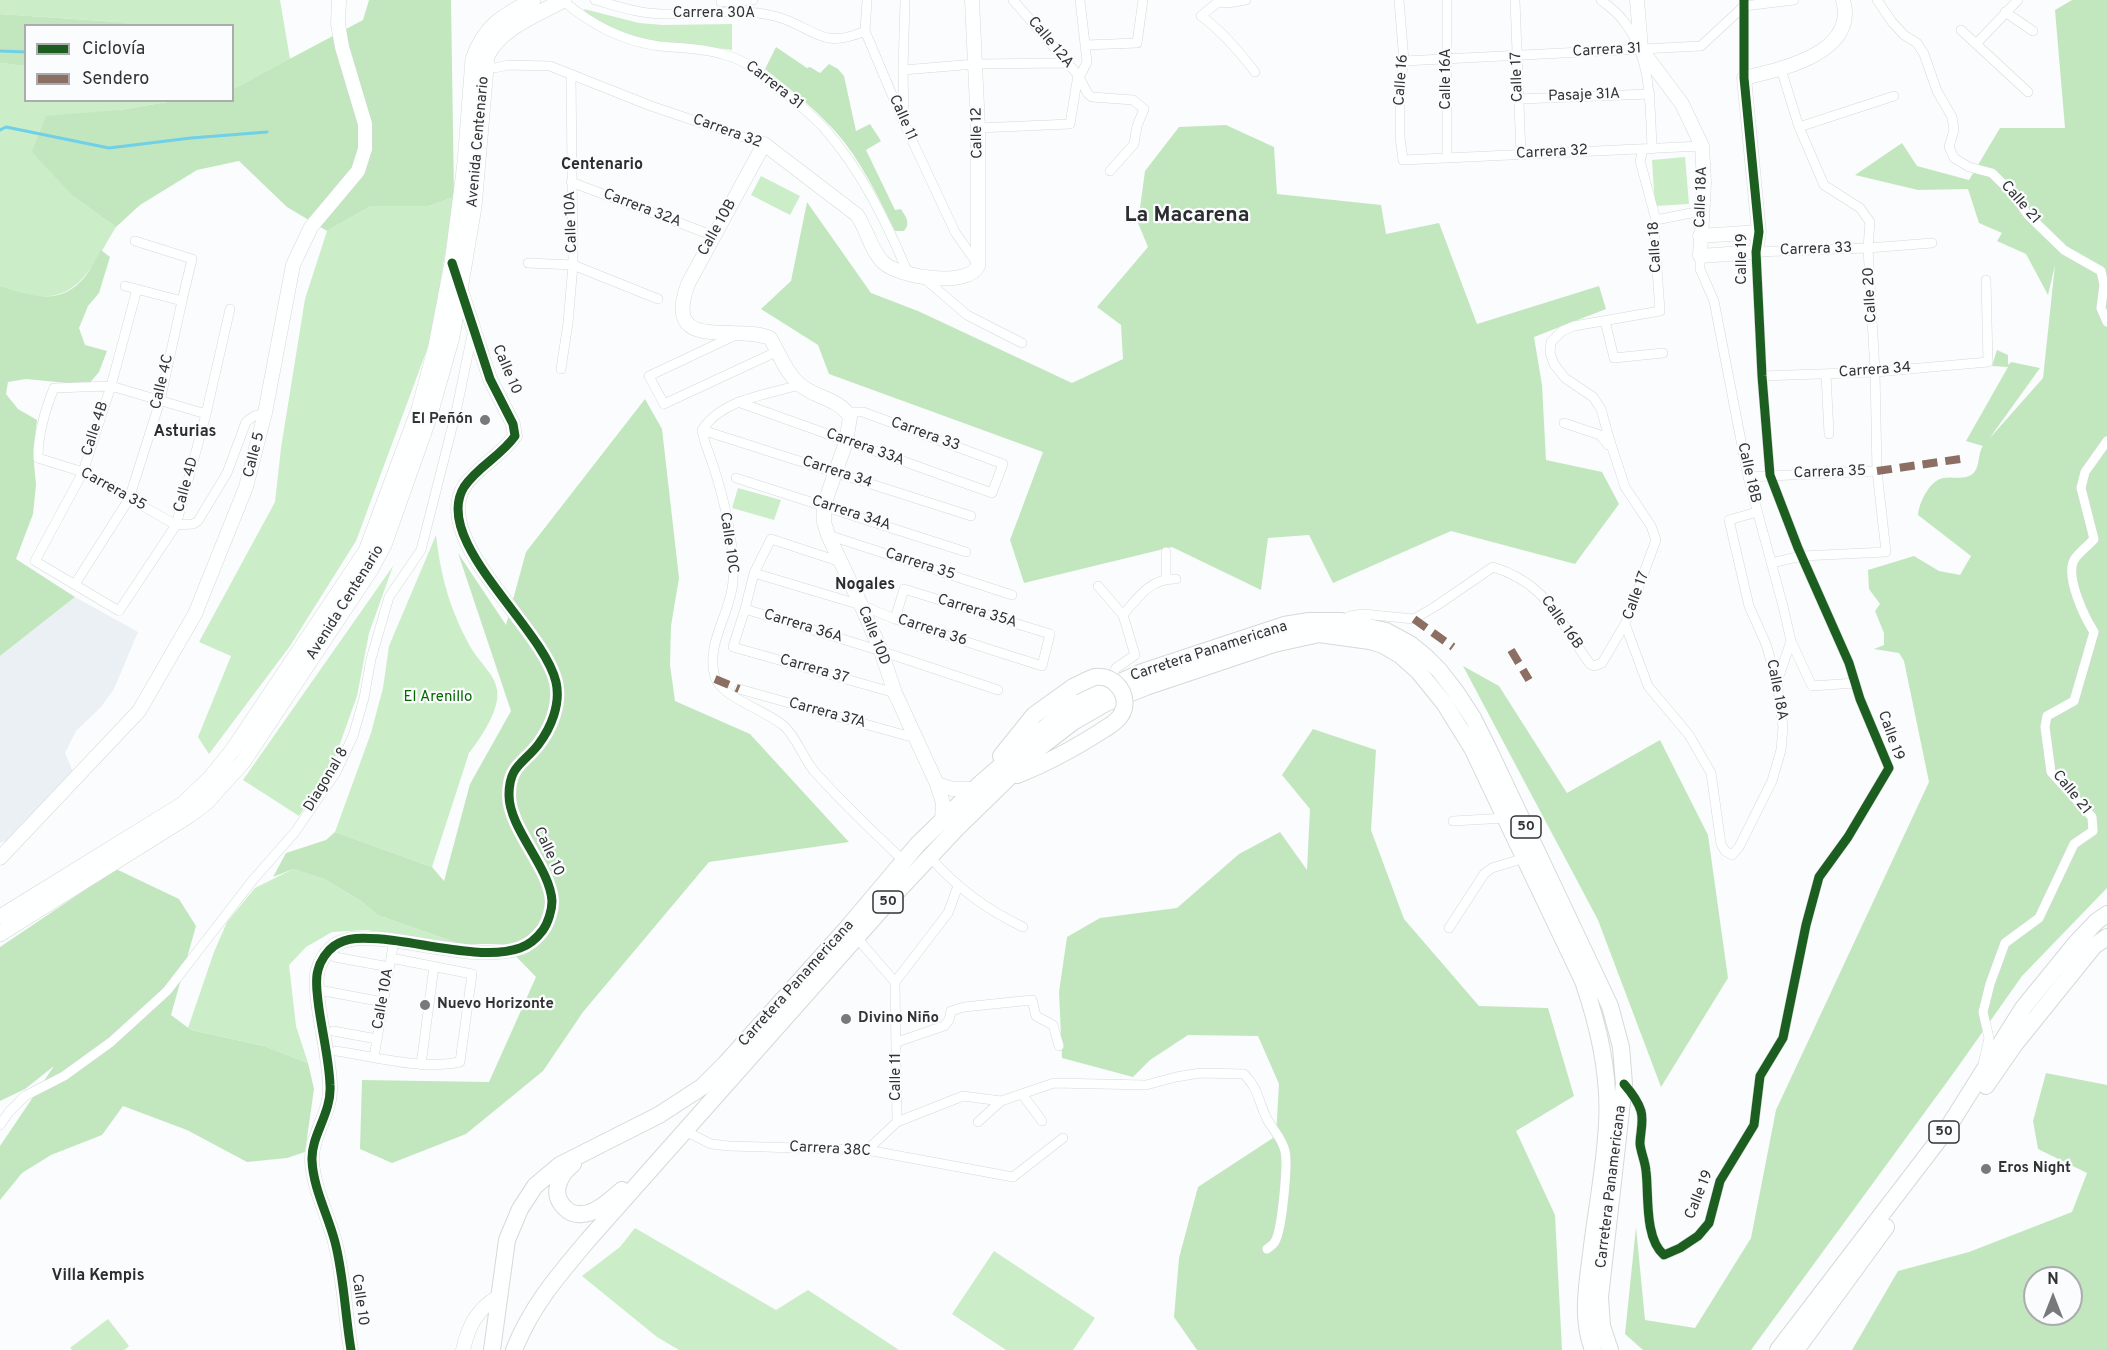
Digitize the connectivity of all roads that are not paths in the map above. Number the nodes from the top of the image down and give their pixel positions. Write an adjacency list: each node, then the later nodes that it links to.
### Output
1 (339, 0): 99 (street, Calle 5)
2 (533, 0): 26 (main road, Avenida Centenario)
3 (563, 0): 26 (main road, Avenida Centenario); 76 (street, Carrera 31)
4 (595, 0): 28 (street, Carrera 30A)
5 (753, 0): 22 (street)
6 (867, 0): 28 (street, Calle 11)
7 (905, 0): 40 (street)
8 (972, 0): 37 (street, Calle 12)
9 (1013, 0): 36 (street, Calle 12A)
10 (1080, 0): 31 (street)
11 (1246, 0): 41 (street)
12 (1399, 0): 35 (street, Calle 16)
13 (1447, 0): 34 (street, Calle 16A)
14 (1515, 0): 33 (street, Calle 17)
15 (1601, 0): 32 (street)
16 (1637, 0): 32 (street, Calle 18)
17 (1794, 0): 23 (street)
18 (1843, 0): 39 (street)
19 (1877, 0): 85 (street, Calle 21)
20 (2018, 0): 25 (street)
21 (2026, 0): 25 (street)
22 (721, 1)
23 (1744, 3): 32 (street, Carrera 31); 44 (street, Calle 19)
24 (1143, 4): 31 (street)
25 (2006, 13): 29 (street); 30 (street)
26 (499, 29): 72 (main road, Avenida Centenario); 80 (main road, Avenida Centenario)
27 (1961, 30): 30 (street)
28 (865, 31): 49 (street, Calle 11)
29 (2033, 31)
30 (1976, 44): 45 (street)
31 (1085, 45): 43 (street)
32 (1641, 49): 33 (street, Carrera 31); 46 (street, Calle 18); 53 (street, Calle 18A)
33 (1517, 55): 34 (street, Carrera 31); 48 (street, Calle 17)
34 (1447, 59): 35 (street, Carrera 31); 56 (street, Calle 16A)
35 (1404, 61): 57 (street, Calle 16)
36 (1068, 63): 37 (street); 43 (street, Calle 12A)
37 (975, 64): 40 (street); 51 (street, Calle 12)
38 (495, 68): 42 (street, Carrera 32)
39 (1782, 69): 44 (street); 50 (street, Calle 20)
40 (903, 70): 49 (street)
41 (1255, 72)
42 (571, 74): 52 (street, Carrera 32); 59 (street, Calle 10A)
43 (1078, 75): 51 (street, Calle 12A); 58 (street)
44 (1744, 78): 63 (street, Calle 19)
45 (2028, 92)
46 (1650, 94): 48 (street, Pasaje 31A); 54 (street, Calle 18)
47 (1894, 96): 50 (street)
48 (1519, 99): 55 (street, Calle 17)
49 (904, 123): 62 (street, Calle 11)
50 (1799, 127): 69 (street, Calle 20)
51 (978, 128): 65 (street, Calle 12)
52 (764, 144): 64 (street, Calle 10B); 76 (street, Carrera 32)
53 (1702, 146): 54 (street, Carrera 32); 60 (street, Calle 18A)
54 (1647, 149): 55 (street, Carrera 32); 61 (street, Calle 18)
55 (1521, 155): 56 (street, Carrera 32)
56 (1447, 158): 57 (street, Carrera 32)
57 (1403, 160)
58 (1110, 171)
59 (571, 182): 64 (street, Carrera 32A); 74 (street, Calle 10A)
60 (1701, 211): 61 (street); 66 (street, Calle 18A)
61 (1656, 220): 84 (street, Calle 18)
62 (955, 232): 65 (street); 75 (street, Calle 11)
63 (1759, 232): 66 (street); 70 (street, Calle 19)
64 (714, 236): 87 (street, Calle 10B)
65 (978, 236): 75 (street, Calle 12)
66 (1700, 236): 71 (street, Calle 18A)
67 (135, 241): 82 (street, Calle 4C)
68 (1932, 243): 69 (street, Carrera 33)
69 (1868, 248): 70 (street, Carrera 33); 92 (street, Calle 20)
70 (1756, 252): 71 (street, Carrera 33); 94 (street, Calle 19)
71 (1700, 256): 112 (street, Calle 18B)
72 (452, 262): 80 (street, Calle 10); 161 (main road, Avenida Centenario)
73 (528, 263): 74 (street)
74 (573, 265): 81 (street); 91 (street, Calle 10A)
75 (978, 266): 76 (street)
76 (915, 274): 88 (street)
77 (1986, 280): 92 (street, Carrera 34)
78 (125, 286): 79 (street)
79 (137, 289): 82 (street); 96 (street, Calle 4B)
80 (461, 291): 86 (street, Calle 10); 164 (main road, Avenida Centenario)
81 (658, 299)
82 (181, 303): 97 (street, Calle 4C)
83 (230, 309): 100 (street, Calle 4D)
84 (1605, 321): 90 (street); 107 (street, Calle 17)
85 (2107, 322)
86 (474, 327): 167 (street, Calle 10); 188 (street, Diagonal 8)
87 (741, 333): 89 (street); 89 (street)
88 (1022, 343)
89 (778, 351): 95 (street)
90 (1663, 353)
91 (561, 369)
92 (1875, 372): 93 (street, Carrera 34); 108 (street, Calle 20)
93 (1826, 374): 94 (street, Carrera 34); 104 (street)
94 (1762, 376): 111 (street, Calle 19)
95 (799, 385): 98 (street); 101 (street, Carrera 33)
96 (111, 386): 97 (street); 109 (street, Calle 4B); 109 (street, Carrera 35)
97 (160, 400): 100 (street); 115 (street, Calle 4C)
98 (738, 402): 103 (street); 105 (street, Carrera 33A)
99 (265, 413): 119 (street); 155 (street, Calle 5)
100 (206, 414): 119 (street, Calle 4D)
101 (848, 415): 105 (street, Calle 10D); 114 (street, Carrera 33)
102 (1564, 423): 107 (street)
103 (702, 430): 110 (street, Carrera 34); 158 (street, Calle 10C)
104 (1828, 434)
105 (846, 441): 110 (street, Calle 10D); 114 (street, Carrera 33A)
106 (2107, 441): 181 (street, Calle 21)
107 (1615, 457): 137 (street, Calle 17)
108 (1877, 471): 111 (street, Carrera 35); 123 (street, Calle 20)
109 (82, 472): 115 (street, Carrera 35); 129 (street, Calle 4B)
110 (837, 473): 116 (street, Calle 10D); 118 (street, Carrera 34)
111 (1770, 475): 112 (street, Carrera 35); 123 (street, Calle 19)
112 (1748, 477): 117 (street, Calle 18B)
113 (736, 478): 116 (street, Carrera 34A)
114 (992, 493)
115 (129, 499): 119 (street, Carrera 35); 129 (street, Calle 4C)
116 (824, 505): 120 (street, Calle 10D); 121 (street, Carrera 34A)
117 (1757, 512): 125 (street, Calle 18B); 141 (street, Calle 18A)
118 (971, 516)
119 (176, 525): 129 (street, Calle 4D)
120 (828, 535): 124 (street, Calle 10D); 131 (street, Carrera 35)
121 (966, 552)
122 (1166, 552): 127 (street)
123 (1802, 556): 125 (street); 142 (street, Calle 19)
124 (841, 562): 126 (street); 132 (street, Calle 10D)
125 (1771, 563): 138 (street, Calle 18B)
126 (754, 573): 132 (street, Carrera 36); 133 (street)
127 (1166, 578): 128 (street); 134 (street)
128 (1176, 579)
129 (75, 584)
130 (1098, 586): 134 (street)
131 (1012, 595)
132 (861, 605): 135 (street, Carrera 36); 139 (street, Calle 10D)
133 (745, 609): 139 (street, Carrera 36A); 146 (street, Carrera 37)
134 (1122, 615): 143 (street)
135 (895, 619): 140 (street, Carrera 36); 140 (street, Carrera 35A)
136 (1341, 621): 137 (street, Calle 16B); 143 (highway, Carretera Panamericana / 50); 182 (highway, Carretera Panamericana / 50)
137 (1625, 624): 154 (street, Calle 17)
138 (1791, 642): 141 (street); 142 (street, Calle 18B)
139 (881, 651): 145 (street, Carrera 36A); 146 (street, Calle 10D)
140 (1042, 666)
141 (1777, 682): 154 (street, Calle 18A)
142 (1855, 683): 182 (street, Calle 19)
143 (1108, 687): 150 (highway, Carretera Panamericana / 50)
144 (739, 689): 147 (street, Carrera 37A)
145 (998, 690)
146 (896, 693): 147 (street, Calle 10D)
147 (915, 738): 149 (street, Calle 10D)
148 (1008, 778): 150 (highway, bridge); 151 (highway, Carretera Panamericana / 50); 156 (highway, Carretera Panamericana / 50)
149 (937, 784): 150 (street); 153 (street, Calle 10D)
150 (979, 786): 153 (highway, Carretera Panamericana / 50)
151 (1506, 818): 152 (street); 157 (highway, Carretera Panamericana / 50)
152 (1453, 821)
153 (942, 822): 158 (highway, Carretera Panamericana / 50)
154 (1732, 855)
155 (0, 858)
156 (931, 858): 159 (street); 166 (highway, Carretera Panamericana / 50)
157 (1525, 858): 163 (street); 200 (highway, Carretera Panamericana / 50)
158 (904, 861): 191 (highway, Carretera Panamericana / 50)
159 (958, 886): 162 (street); 171 (street)
160 (2107, 914): 181 (highway, 50)
161 (0, 917)
162 (1023, 927)
163 (1449, 928)
164 (0, 934)
165 (2107, 936): 203 (highway, 50)
166 (856, 938): 171 (street); 189 (highway, Carretera Panamericana / 50)
167 (394, 940): 169 (street, Calle 10A); 196 (street, Calle 10)
168 (335, 957): 169 (street)
169 (390, 962): 170 (street); 173 (street, Calle 10A)
170 (434, 966): 180 (street); 180 (street)
171 (896, 982): 176 (street, Calle 11)
172 (319, 990): 173 (street)
173 (383, 1002): 175 (street, Calle 10A)
174 (333, 1031): 175 (street)
175 (377, 1039): 179 (street, Calle 10A)
176 (897, 1042): 177 (street); 186 (street, Calle 11)
177 (1059, 1046)
178 (336, 1051): 179 (street)
179 (374, 1057): 180 (street)
180 (421, 1065)
181 (1982, 1073): 202 (highway, 50)
182 (1624, 1084): 201 (highway, Carretera Panamericana / 50)
183 (1022, 1094): 184 (street); 185 (street); 194 (street)
184 (1001, 1101): 186 (street); 187 (street)
185 (1042, 1121)
186 (897, 1122): 192 (street)
187 (978, 1122)
188 (0, 1125)
189 (685, 1131): 192 (street, Carrera 38C); 193 (highway, Carretera Panamericana / 50)
190 (1064, 1138): 192 (street, Carrera 38C)
191 (598, 1146): 193 (highway); 195 (highway, Carretera Panamericana / 50)
192 (867, 1150)
193 (657, 1161): 199 (highway, Carretera Panamericana / 50)
194 (1267, 1249)
195 (498, 1297): 197 (street); 198 (highway, Carretera Panamericana / 50)
196 (351, 1350)
197 (463, 1350)
198 (492, 1350)
199 (514, 1350)
200 (1593, 1350)
201 (1610, 1350)
202 (1778, 1350)
203 (1796, 1350)

